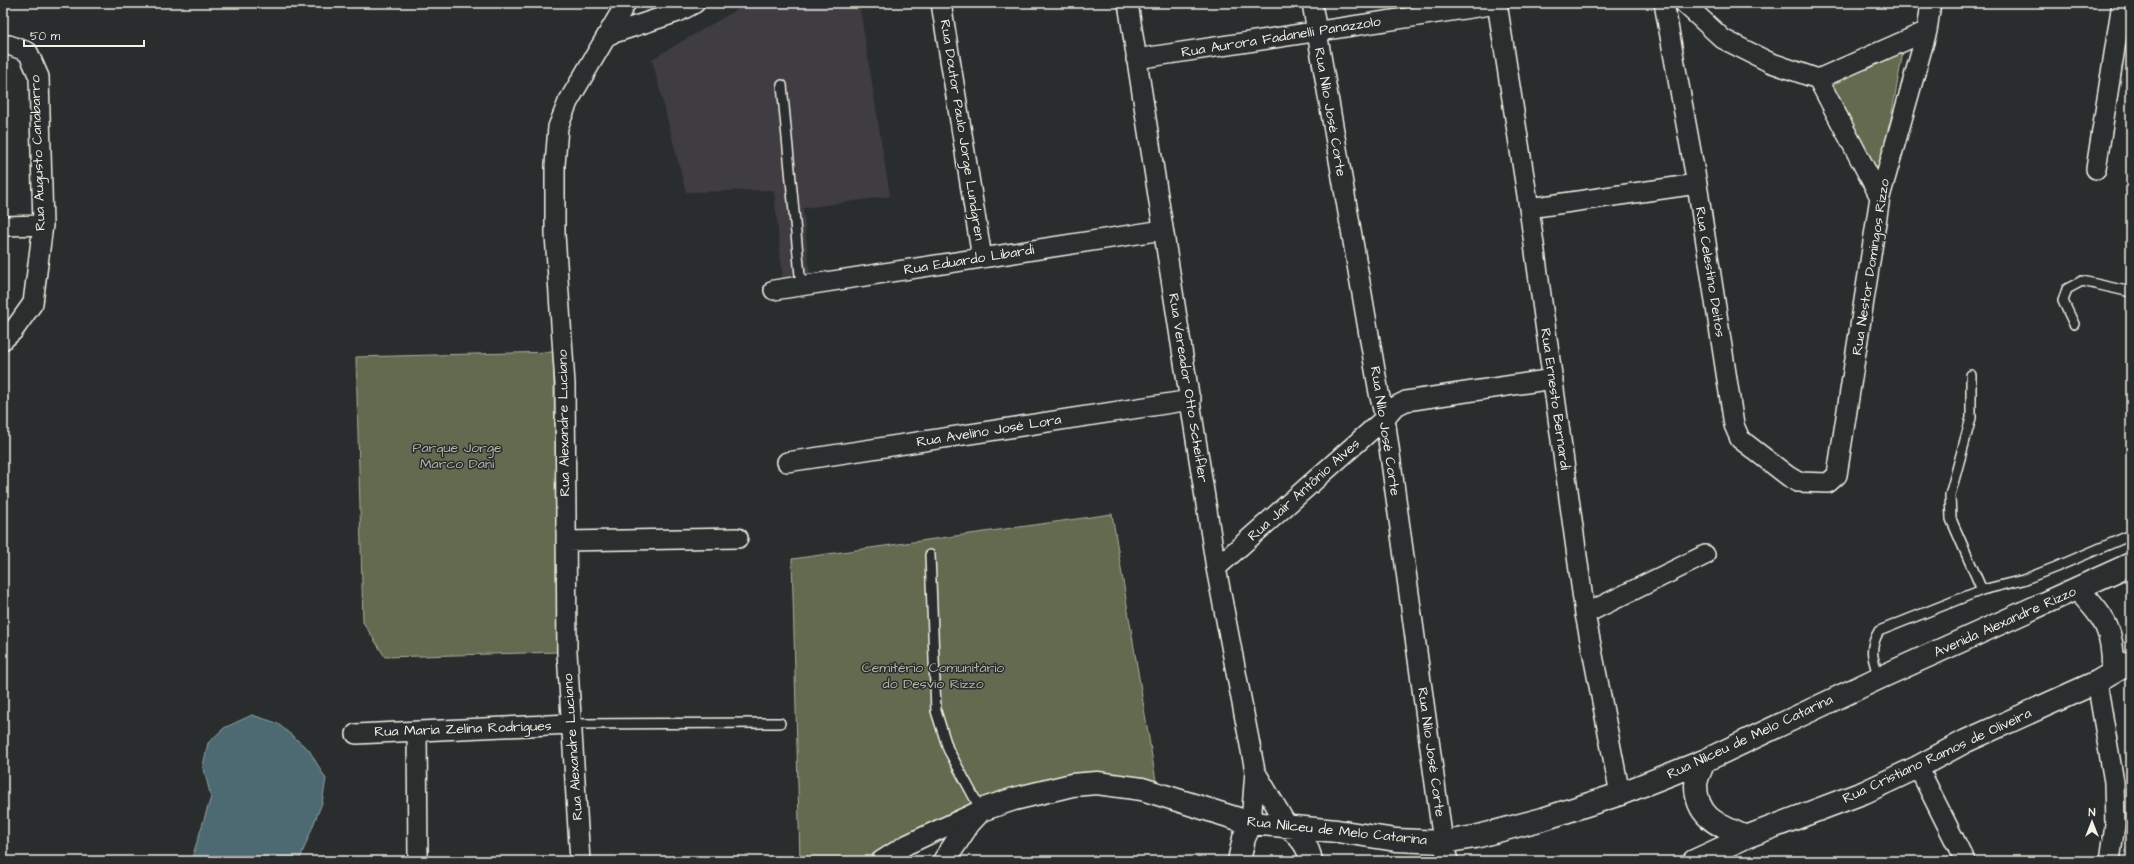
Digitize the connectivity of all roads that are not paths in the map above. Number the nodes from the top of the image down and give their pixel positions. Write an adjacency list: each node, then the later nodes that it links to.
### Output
1 (626, 3): 14 (street, Rua Alexandre Luciano)
2 (695, 3): 11 (street)
3 (941, 3): 26 (street, Rua Doutor Paulo Jorge Lundgren)
4 (1128, 3): 16 (street, Rua Vereador Otto Scheifler)
5 (1312, 3): 12 (street, Rua Nilo José Corte)
6 (1664, 3): 20 (street, Rua Celestino Deitos)
7 (1684, 3): 17 (street)
8 (1931, 3): 13 (street, Rua Nestor Domingos Rizzo)
9 (2122, 3): 19 (street)
10 (1497, 4): 12 (street, Rua Aurora Fadanelli Panazzolo); 22 (street, Rua Ernesto Bernardi)
11 (677, 7): 14 (street)
12 (1316, 31): 16 (street, Rua Aurora Fadanelli Panazzolo); 35 (street, Rua Nilo José Corte)
13 (1927, 31): 17 (street); 21 (street, Rua Nestor Domingos Rizzo)
14 (608, 35): 40 (street, Rua Alexandre Luciano)
15 (3, 45): 23 (street, Rua Augusto Canabarro)
16 (1136, 59): 25 (street, Rua Vereador Otto Scheifler)
17 (1818, 79): 21 (street)
18 (782, 85): 27 (lane)
19 (2096, 168)
20 (1697, 184): 22 (street); 37 (street, Rua Celestino Deitos)
21 (1880, 197): 37 (street, Rua Nestor Domingos Rizzo)
22 (1529, 208): 33 (street, Rua Ernesto Bernardi)
23 (43, 225): 24 (street); 31 (street, Rua Augusto Canabarro)
24 (3, 226)
25 (1164, 230): 26 (street, Rua Eduardo Libardi); 34 (street, Rua Vereador Otto Scheifler)
26 (982, 258): 27 (street, Rua Eduardo Libardi)
27 (801, 286): 28 (street, Rua Eduardo Libardi)
28 (774, 290)
29 (2131, 292): 30 (lane)
30 (2074, 324)
31 (3, 340)
32 (1971, 375): 45 (lane)
33 (1553, 379): 35 (street, Rua Jair Antônio Alves); 47 (street, Rua Ernesto Bernardi)
34 (1191, 400): 36 (street, Rua Avelino José Lora); 44 (street, Rua Vereador Otto Scheifler)
35 (1385, 418): 44 (street, Rua Jair Antônio Alves); 62 (street, Rua Nilo José Corte)
36 (787, 462)
37 (1828, 483)
38 (2131, 535): 45 (lane)
39 (738, 538): 40 (street)
40 (566, 541): 51 (street, Rua Alexandre Luciano)
41 (930, 556): 58 (lane)
42 (1705, 556): 47 (street)
43 (2131, 564): 46 (street, Avenida Alexandre Rizzo)
44 (1216, 568): 56 (street, Rua Vereador Otto Scheifler)
45 (1982, 590): 49 (lane)
46 (2078, 590): 48 (street); 49 (street, Avenida Alexandre Rizzo)
47 (1585, 614): 57 (street, Rua Ernesto Bernardi)
48 (2113, 672): 55 (street, Rua Cristiano Ramos de Oliveira); 72 (street)
49 (1879, 678): 54 (street, Rua Nilceu de Melo Catarina)
50 (780, 723): 51 (lane)
51 (570, 724): 52 (street, Rua Maria Zelina Rodrigues); 64 (street, Rua Alexandre Luciano)
52 (417, 731): 53 (street, Rua Maria Zelina Rodrigues); 63 (street)
53 (356, 734)
54 (1704, 761): 57 (street, Rua Nilceu de Melo Catarina); 61 (street)
55 (1918, 767): 61 (street, Rua Cristiano Ramos de Oliveira); 71 (street)
56 (1255, 771): 59 (street, Rua Vereador Otto Scheifler); 60 (street, Rua Vereador Otto Scheifler)
57 (1620, 794): 62 (street, Rua Nilceu de Melo Catarina)
58 (975, 816): 59 (street, Rua Nilceu de Melo Catarina); 65 (street, Rua Nilceu de Melo Catarina); 66 (street); 67 (street)
59 (1251, 823): 60 (street, Rua Nilceu de Melo Catarina); 68 (street, Rua Vereador Otto Scheifler)
60 (1287, 825): 62 (street, Rua Nilceu de Melo Catarina); 69 (street, Rua Vereador Otto Scheifler)
61 (1746, 837): 70 (street, Rua Cristiano Ramos de Oliveira)
62 (1445, 851)
63 (418, 858)
64 (580, 861)
65 (881, 861)
66 (944, 861)
67 (959, 861)
68 (1240, 861)
69 (1311, 861)
70 (1694, 861)
71 (1965, 861)
72 (2110, 861)

